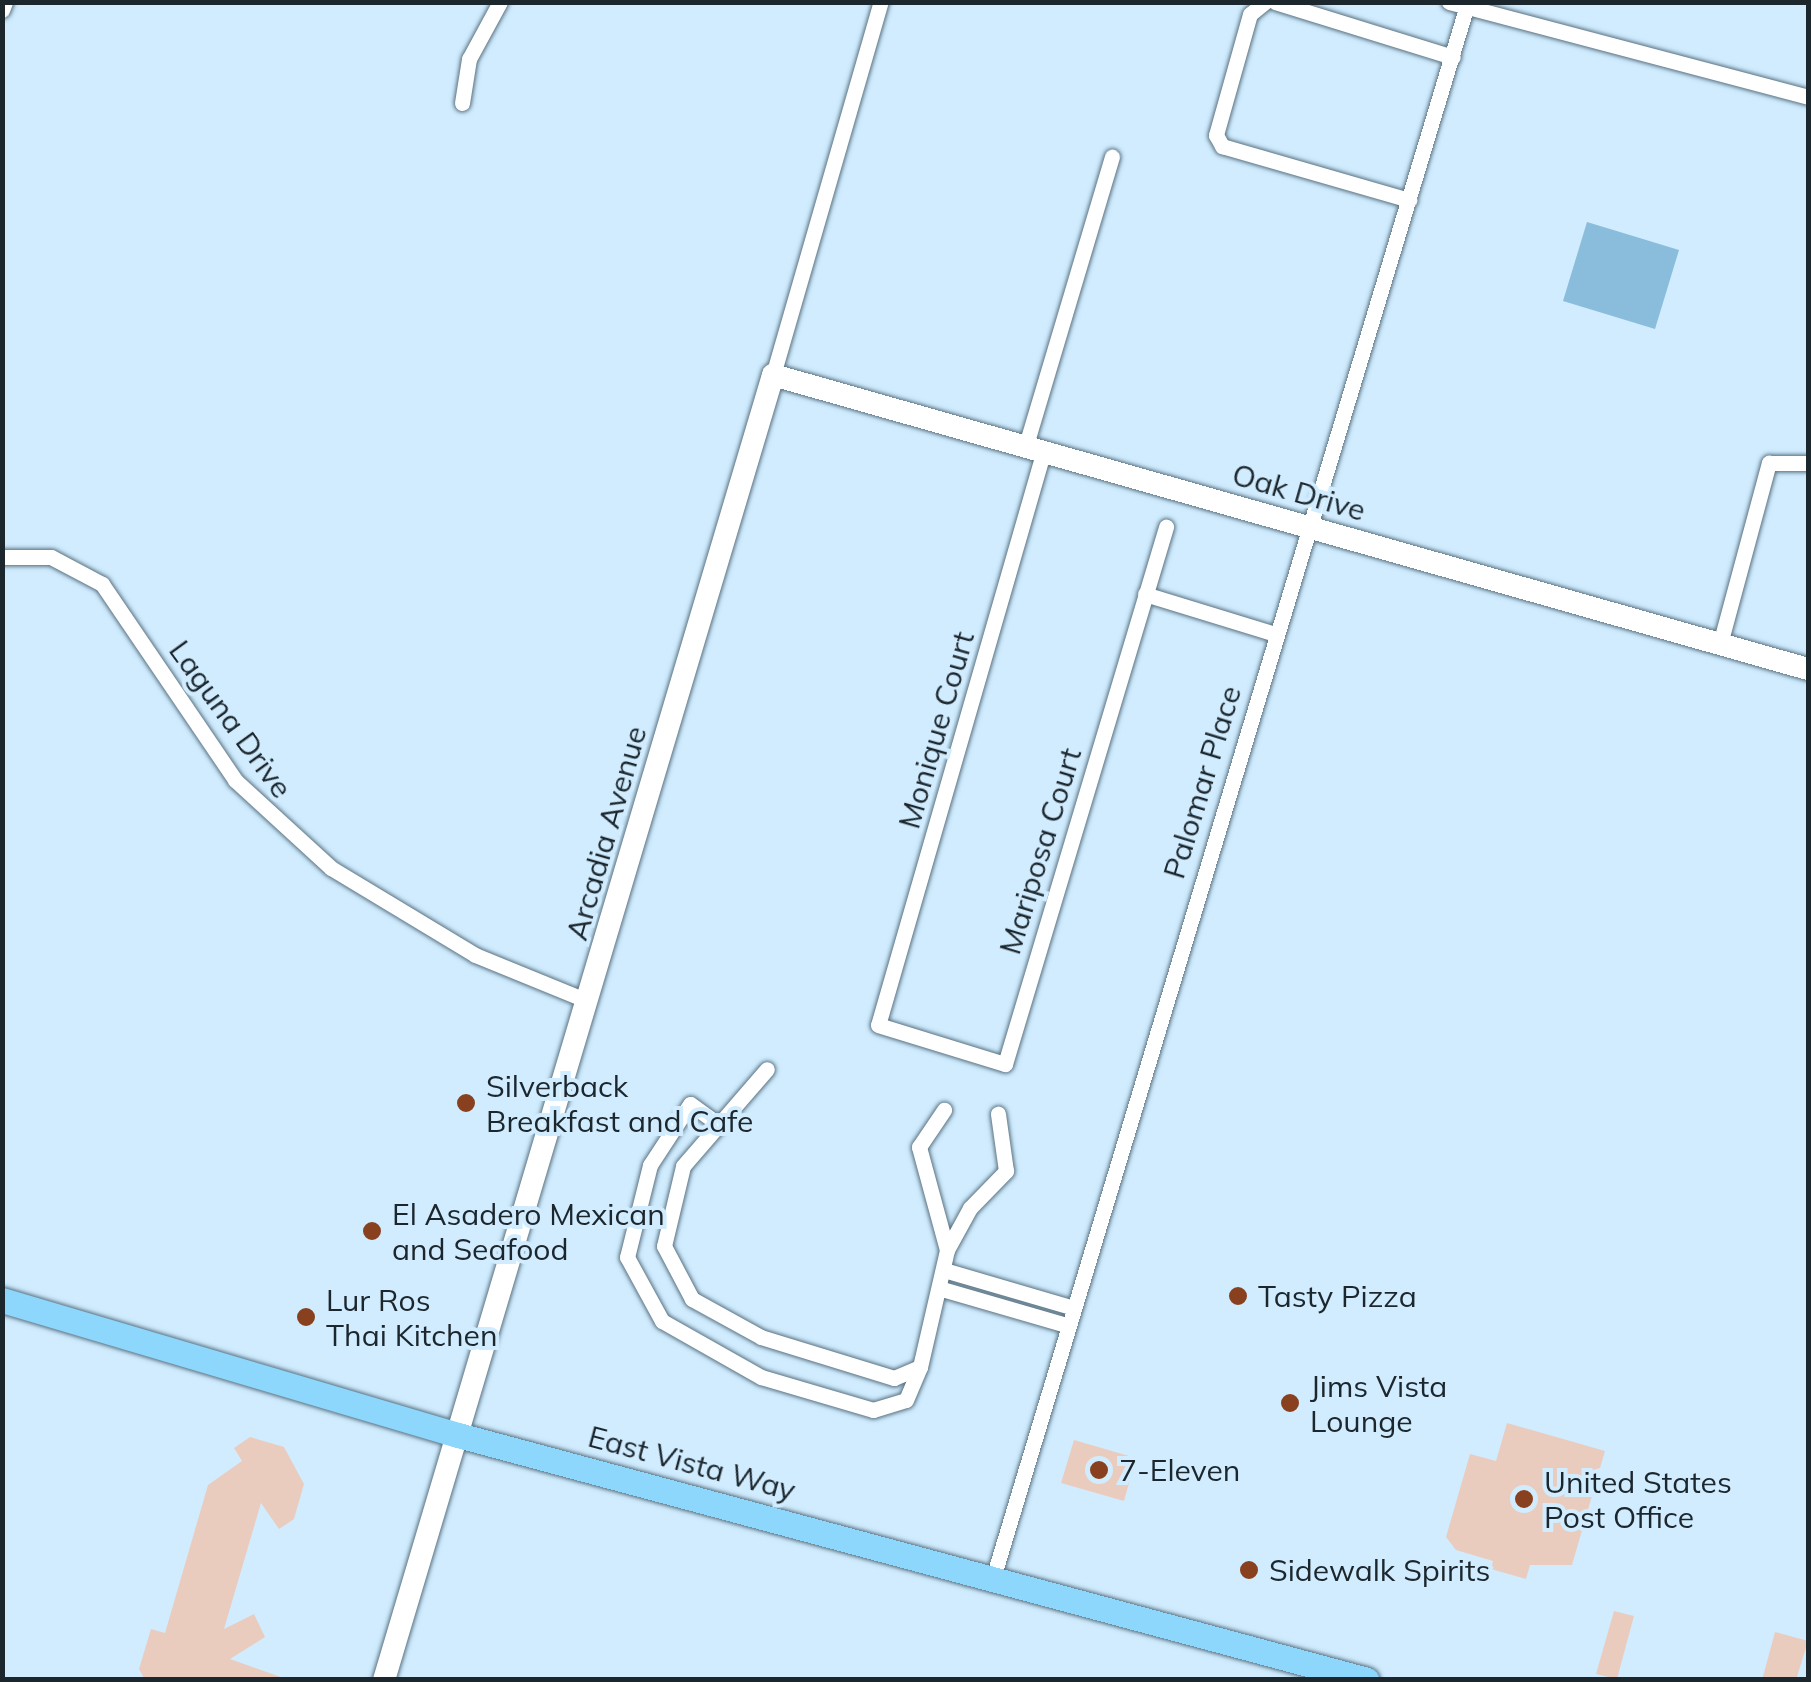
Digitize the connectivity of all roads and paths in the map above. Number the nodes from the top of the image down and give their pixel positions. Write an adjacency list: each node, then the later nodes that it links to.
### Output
1 (5, 2): 8 (street)
2 (500, 2): 11 (street)
3 (881, 2): 14 (street, Arcadia Avenue)
4 (1265, 2): 13 (street)
5 (1276, 2): 9 (street)
6 (1449, 2): 7 (street)
7 (1467, 5): 9 (street, Palomar Place); 10 (street)
8 (2, 10)
9 (1453, 57): 13 (street, Palomar Place)
10 (1808, 96)
11 (462, 104)
12 (1112, 158): 15 (street, Monique Court)
13 (1410, 200): 17 (street, Palomar Place)
14 (773, 374): 15 (street, Oak Drive); 24 (street, Arcadia Avenue)
15 (1035, 448): 17 (street, Oak Drive); 25 (street, Monique Court)
16 (1808, 463): 22 (street)
17 (1307, 526): 21 (street, Palomar Place); 22 (street, Oak Drive)
18 (1166, 528): 20 (street, Mariposa Court)
19 (2, 557): 24 (street, Laguna Drive)
20 (1146, 594): 21 (street); 25 (street, Mariposa Court)
21 (1275, 634): 34 (street, Palomar Place)
22 (1720, 644): 23 (street, Oak Drive)
23 (1808, 669)
24 (588, 1001): 37 (street, Arcadia Avenue)
25 (878, 1025)
26 (766, 1069): 29 (street)
27 (944, 1110): 30 (street)
28 (998, 1114): 30 (street)
29 (718, 1124): 36 (street); 36 (street)
30 (947, 1250): 31 (street)
31 (944, 1270): 32 (street); 34 (street)
32 (942, 1289): 35 (street); 36 (street)
33 (2, 1300): 37 (main road, East Vista Way)
34 (1074, 1308): 35 (street, Palomar Place)
35 (1069, 1326): 38 (street, Palomar Place)
36 (920, 1367)
37 (458, 1434): 38 (main road, East Vista Way); 39 (street, Arcadia Avenue)
38 (993, 1578): 40 (main road, East Vista Way)
39 (384, 1680)
40 (1367, 1680)

